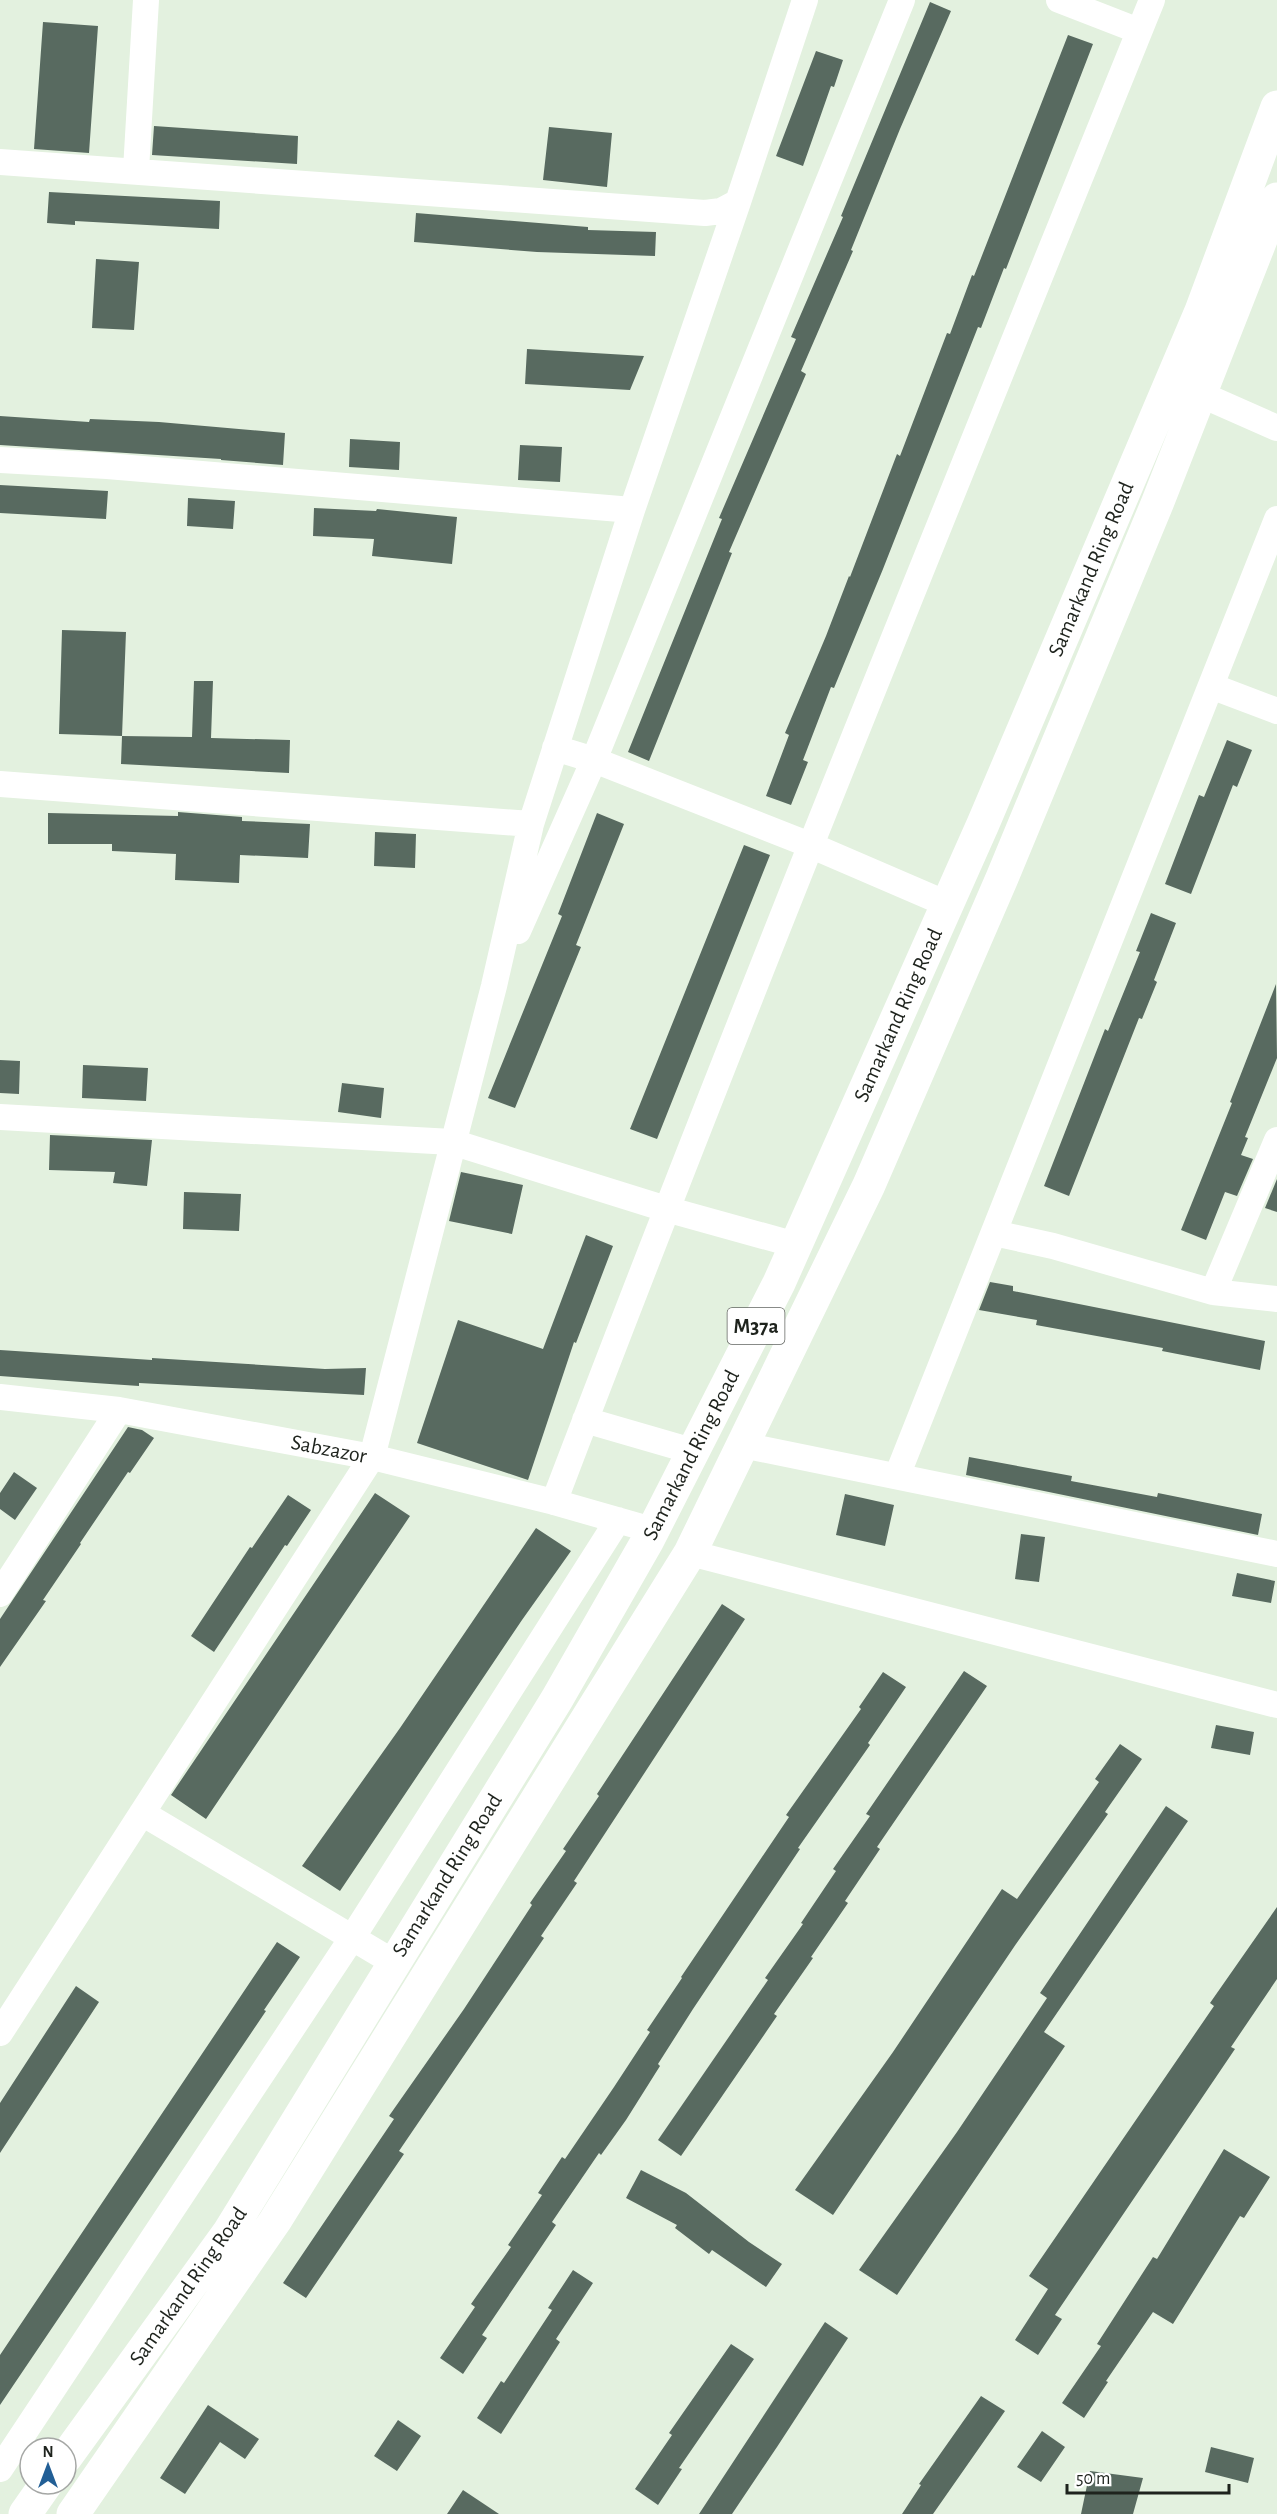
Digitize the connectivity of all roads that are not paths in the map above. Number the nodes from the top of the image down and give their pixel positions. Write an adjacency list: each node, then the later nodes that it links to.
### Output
1 (146, 0): 9 (street)
2 (805, 0): 11 (street)
3 (902, 0): 20 (street)
4 (1059, 0): 6 (street)
5 (1152, 0): 6 (street)
6 (1139, 31): 23 (street)
7 (1277, 107): 24 (highway, Samarkand Ring Road / M37a)
8 (0, 162): 9 (street)
9 (136, 170): 11 (street)
10 (1277, 199): 12 (highway, Samarkand Ring Road / M37a)
11 (738, 202): 15 (street)
12 (1200, 394): 13 (street); 35 (highway, Samarkand Ring Road / M37a)
13 (1277, 428)
14 (0, 460): 15 (street)
15 (632, 510): 19 (street)
16 (1277, 519): 17 (street)
17 (1211, 686): 18 (street); 30 (street)
18 (1277, 711)
19 (555, 748): 20 (street); 22 (street)
20 (594, 760): 23 (street); 25 (street)
21 (0, 784): 22 (street)
22 (531, 824): 25 (street)
23 (810, 845): 24 (street); 29 (street)
24 (947, 904): 31 (highway, Samarkand Ring Road / M37a)
25 (494, 986): 28 (street)
26 (0, 1117): 28 (street)
27 (1277, 1140): 33 (street)
28 (452, 1142): 29 (street); 41 (street)
29 (666, 1209): 31 (street); 38 (street)
30 (994, 1233): 33 (street); 42 (street)
31 (796, 1245): 32 (highway, Samarkand Ring Road / M37a)
32 (779, 1283): 35 (highway); 40 (highway, Samarkand Ring Road / M37a)
33 (1213, 1292): 34 (street)
34 (1277, 1299)
35 (813, 1303): 39 (highway, Samarkand Ring Road / M37a)
36 (0, 1396): 37 (street, Sabzazor)
37 (120, 1410): 41 (street, Sabzazor); 48 (street)
38 (585, 1420): 40 (street); 43 (street)
39 (742, 1445): 42 (street); 46 (highway, Samarkand Ring Road / M37a)
40 (692, 1451): 45 (highway, Samarkand Ring Road / M37a)
41 (372, 1457): 43 (street, Sabzazor); 50 (street)
42 (897, 1476): 47 (street)
43 (554, 1502): 44 (street, Sabzazor)
44 (618, 1520): 45 (street, Sabzazor); 51 (street)
45 (652, 1530): 52 (highway, Samarkand Ring Road / M37a)
46 (690, 1553): 49 (street); 58 (highway, Samarkand Ring Road / M37a)
47 (1277, 1554)
48 (0, 1594)
49 (1277, 1705)
50 (142, 1813): 51 (street); 53 (street)
51 (352, 1938): 52 (street); 55 (street)
52 (393, 1962): 54 (highway, Samarkand Ring Road / M37a)
53 (0, 2033)
54 (78, 2440)
55 (0, 2469)
56 (38, 2496): 57 (highway)
57 (25, 2514)
58 (73, 2514)

